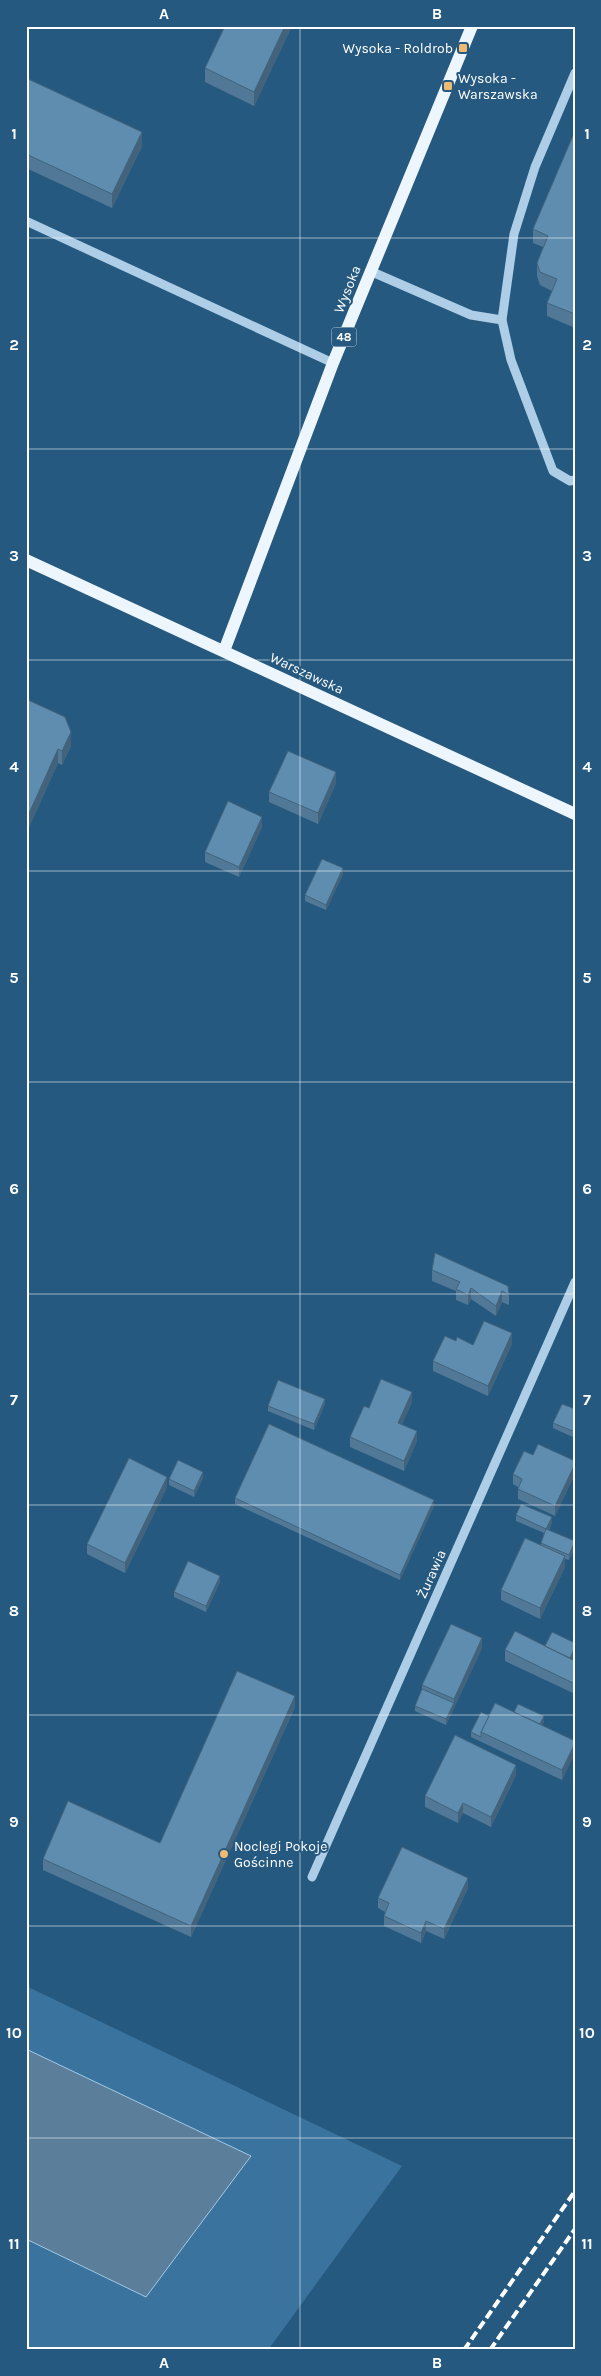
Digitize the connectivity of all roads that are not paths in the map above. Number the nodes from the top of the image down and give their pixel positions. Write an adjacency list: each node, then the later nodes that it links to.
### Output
1 (472, 26): 4 (main road, Wysoka / 48)
2 (575, 73): 5 (street)
3 (26, 221): 6 (street)
4 (370, 272): 5 (street); 6 (main road, Wysoka / 48)
5 (502, 320): 7 (street)
6 (333, 363): 9 (main road, Wysoka / 48)
7 (575, 480)
8 (26, 560): 9 (main road, Warszawska)
9 (224, 651): 10 (main road, Warszawska)
10 (575, 814)
11 (575, 1282): 12 (street, Żurawia)
12 (312, 1877)

